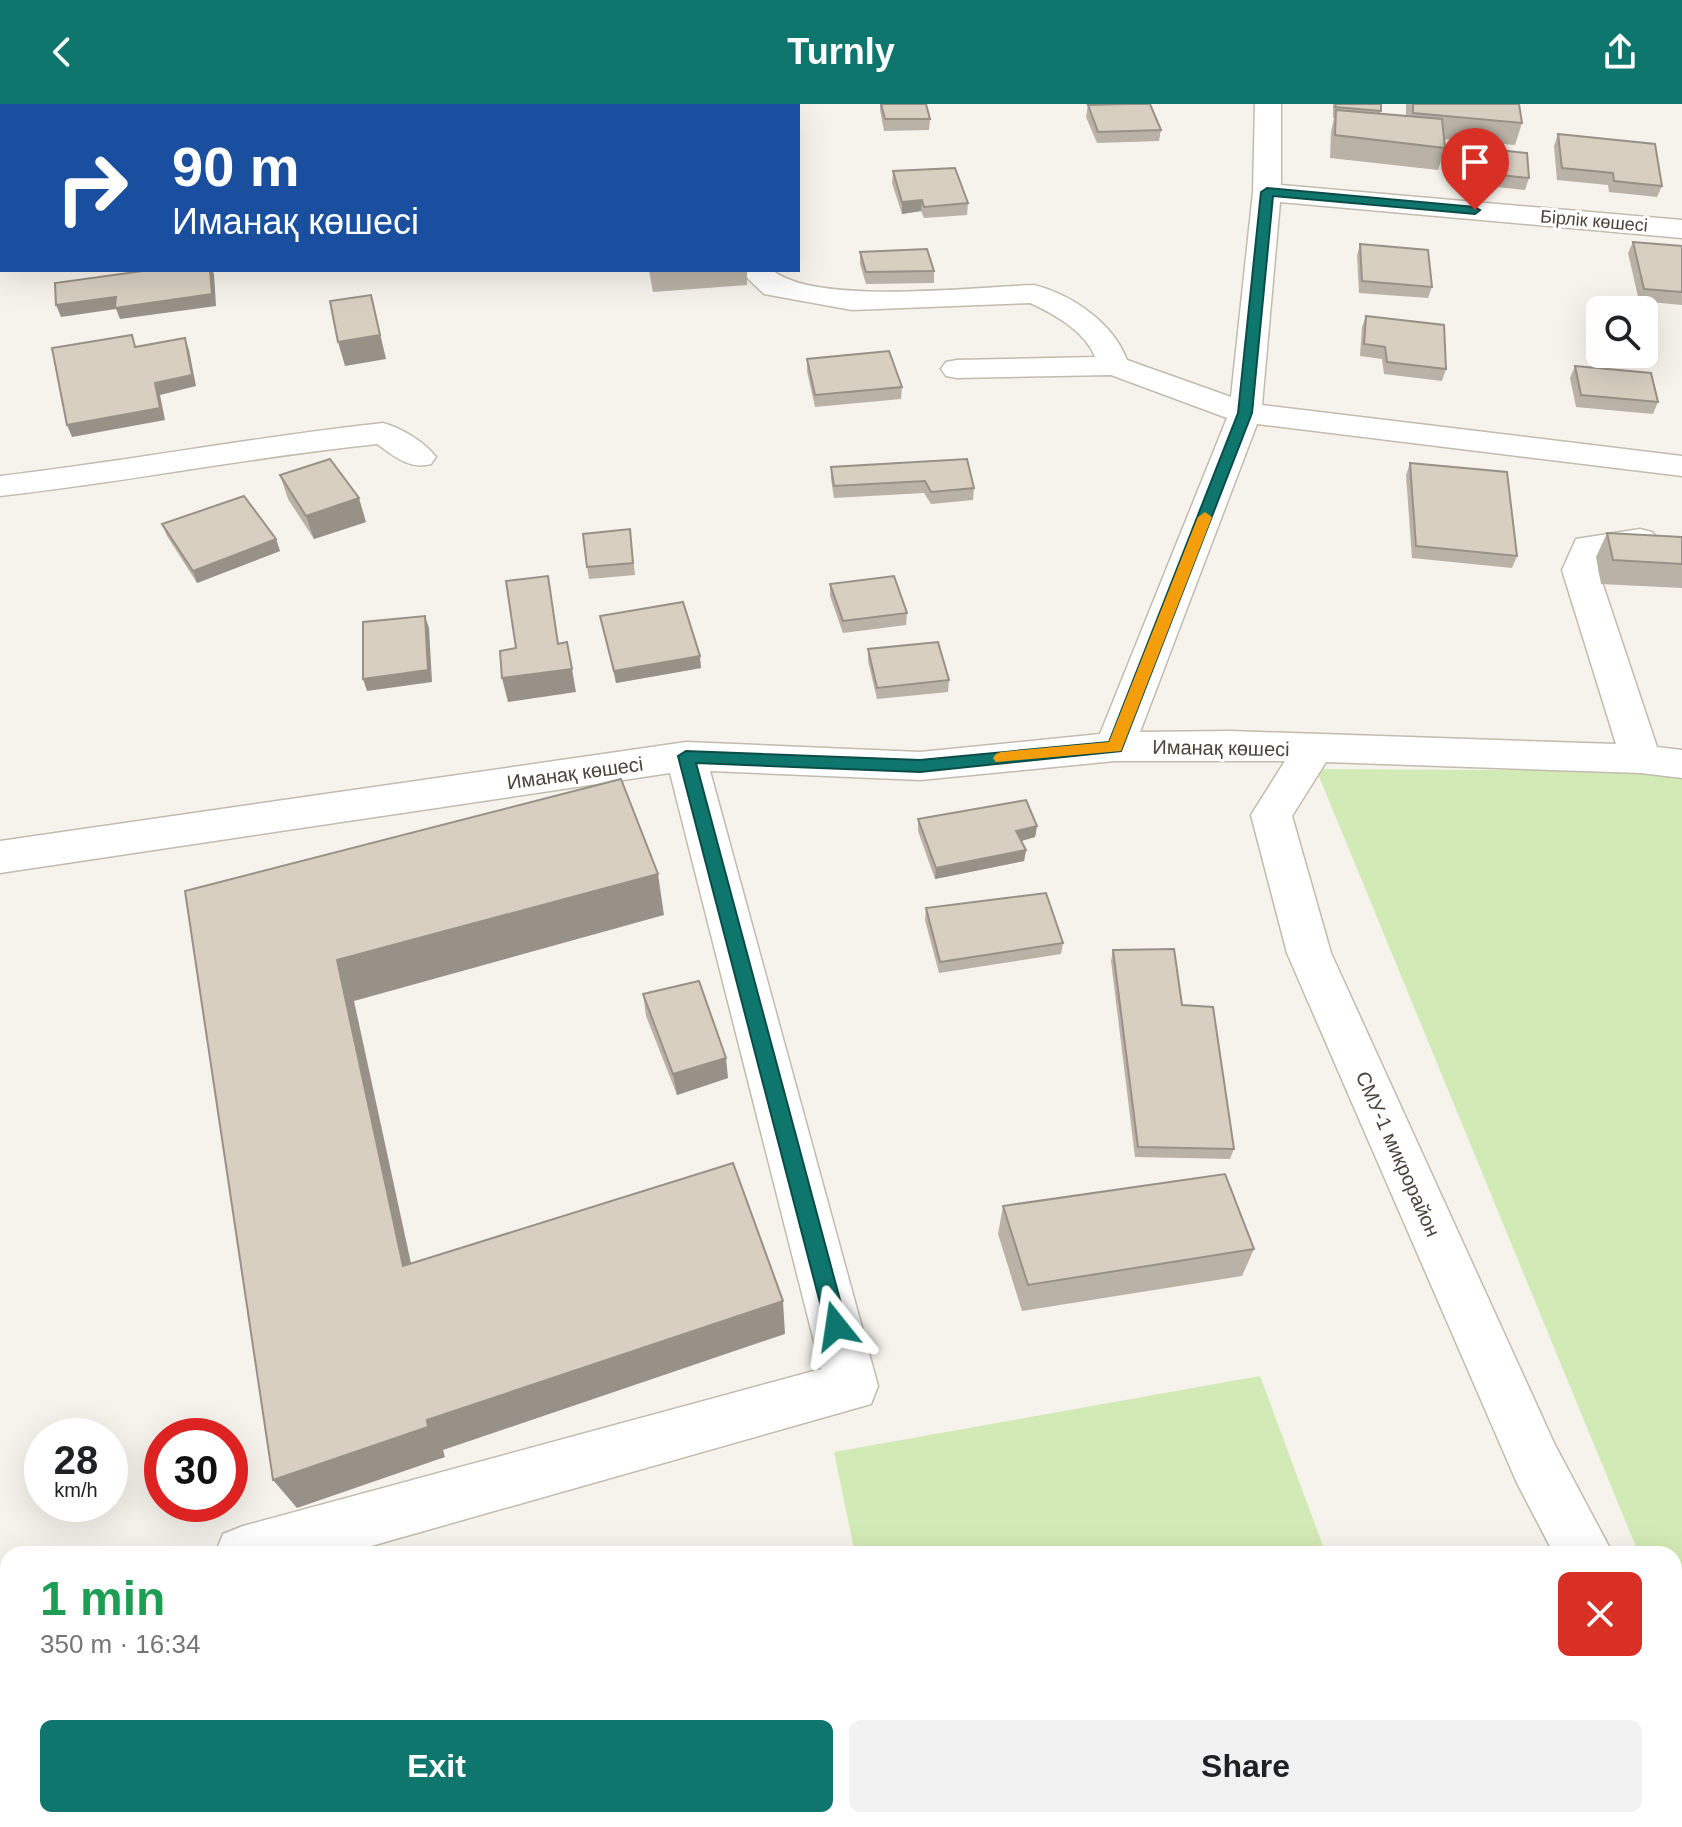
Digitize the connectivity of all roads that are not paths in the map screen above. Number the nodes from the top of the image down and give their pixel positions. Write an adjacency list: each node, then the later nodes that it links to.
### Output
1 (1268, 104): 2 (street)
2 (1267, 192): 3 (street, Бірлік көшесі); 7 (street)
3 (1682, 229)
4 (756, 272): 5 (street)
5 (1114, 366): 6 (street); 7 (street)
6 (957, 369)
7 (1245, 413): 9 (street); 12 (street)
8 (419, 457): 10 (street)
9 (1682, 466)
10 (0, 486)
11 (1640, 540): 15 (street)
12 (1115, 747): 13 (street, Иманақ көшесі); 14 (street, Иманақ көшесі)
13 (1314, 749): 15 (street, Иманақ көшесі); 19 (street, СМУ-1 микрорайон)
14 (686, 756): 17 (street, Иманақ көшесі); 18 (street)
15 (1641, 759): 16 (street, Иманақ көшесі)
16 (1682, 764)
17 (0, 857)
18 (272, 1546)
19 (1581, 1546)

